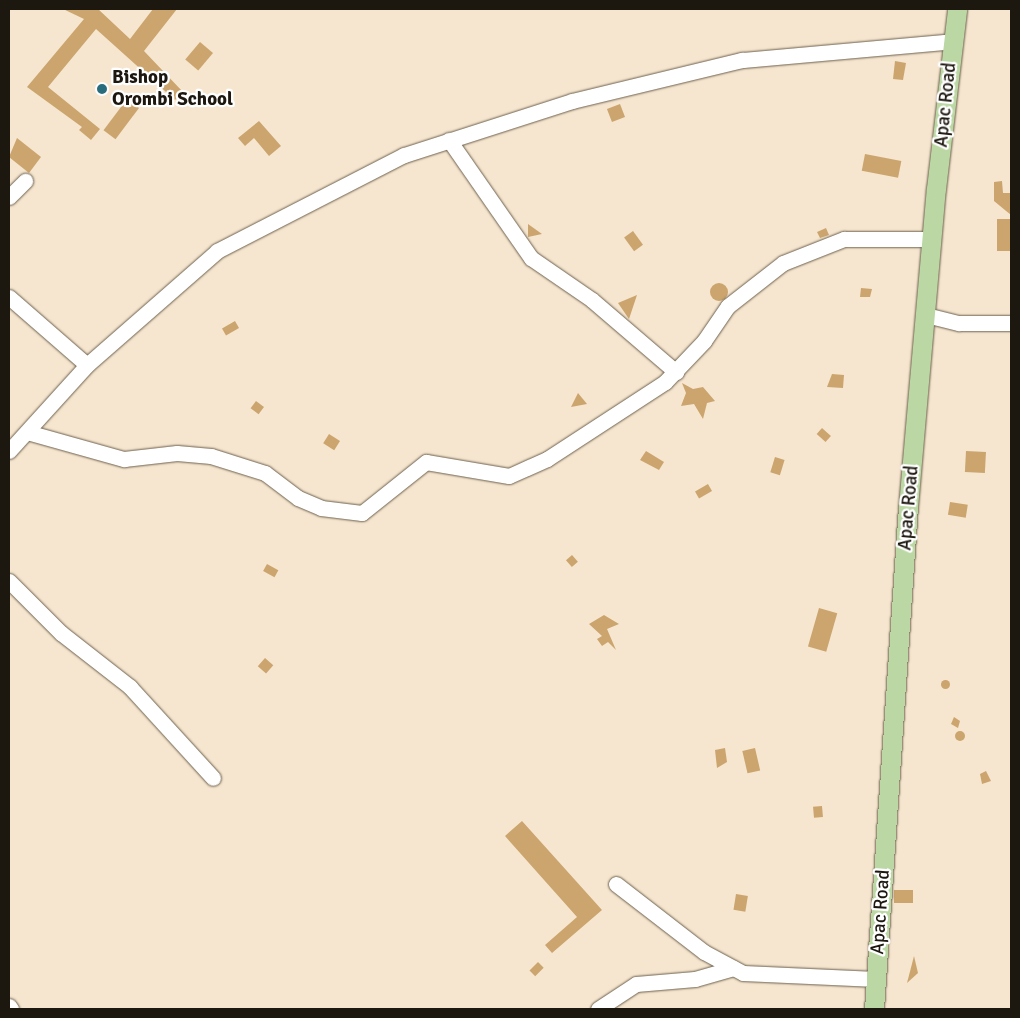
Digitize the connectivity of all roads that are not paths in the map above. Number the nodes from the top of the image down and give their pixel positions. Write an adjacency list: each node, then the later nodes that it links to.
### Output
1 (957, 9): 2 (main road, Apac Road)
2 (953, 41): 3 (street); 6 (main road, Apac Road)
3 (448, 140): 10 (street); 11 (street)
4 (25, 181): 5 (street)
5 (9, 197)
6 (931, 239): 8 (main road, Apac Road); 11 (street)
7 (9, 297): 10 (street)
8 (926, 315): 9 (street); 18 (main road, Apac Road)
9 (1011, 323)
10 (87, 364): 12 (street)
11 (676, 372): 12 (street)
12 (27, 432): 13 (street)
13 (9, 451)
14 (9, 581): 15 (street)
15 (213, 778)
16 (616, 884): 17 (street)
17 (733, 968): 18 (street); 21 (street)
18 (876, 978): 22 (main road, Apac Road)
19 (9, 1006): 20 (street)
20 (11, 1009)
21 (598, 1009)
22 (874, 1009)

